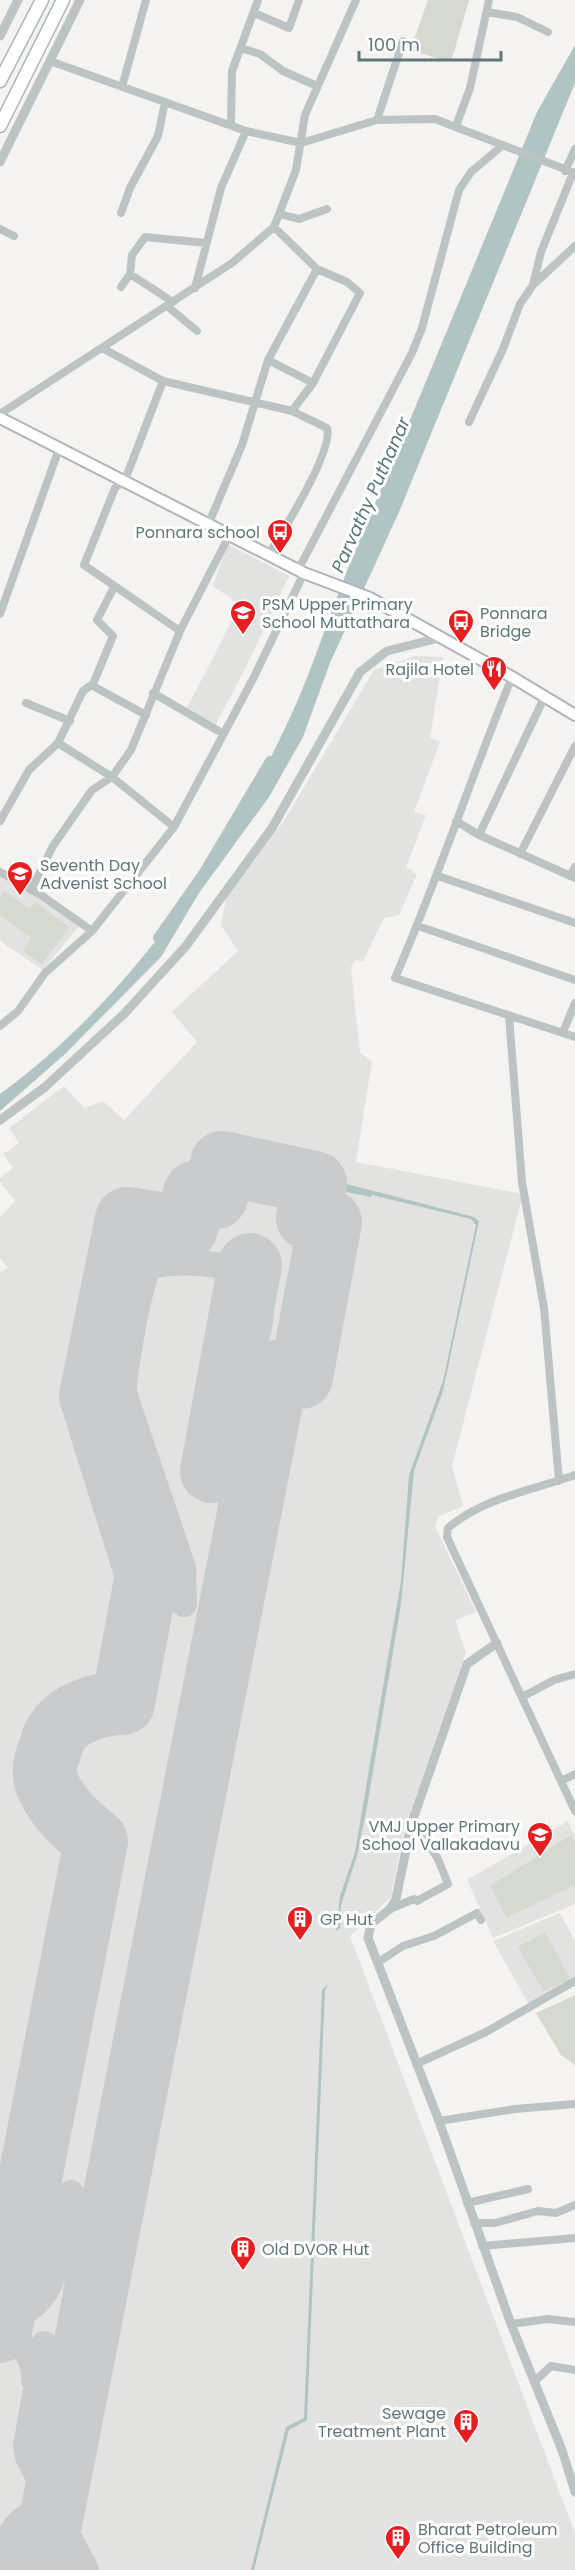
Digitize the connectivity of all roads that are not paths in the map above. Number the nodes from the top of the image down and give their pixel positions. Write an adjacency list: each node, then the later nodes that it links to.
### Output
1 (18, 0): 13 (street)
2 (42, 0): 17 (highway)
3 (63, 0): 23 (highway)
4 (80, 0): 16 (street)
5 (146, 0): 19 (street)
6 (258, 0): 11 (street)
7 (299, 0): 11 (street)
8 (356, 0): 18 (street)
9 (489, 0): 10 (street)
10 (487, 12): 12 (street); 24 (street)
11 (254, 13): 15 (street)
12 (548, 32)
13 (0, 36)
14 (403, 41): 21 (street)
15 (241, 48): 18 (street); 22 (street)
16 (50, 62): 19 (street); 29 (street)
17 (0, 81)
18 (317, 86): 26 (street)
19 (122, 87): 20 (street)
20 (165, 102): 22 (street); 32 (street)
21 (377, 120): 24 (street); 26 (street)
22 (231, 124): 25 (street)
23 (0, 126)
24 (456, 126): 27 (street)
25 (246, 131): 26 (street); 37 (street)
26 (302, 143): 33 (street)
27 (503, 145): 30 (street); 59 (street)
28 (575, 149): 30 (street)
29 (0, 162)
30 (571, 172): 41 (street)
31 (327, 209): 33 (street)
32 (121, 213)
33 (280, 214): 34 (street)
34 (274, 227): 39 (street); 43 (street)
35 (0, 229): 36 (street)
36 (14, 236)
37 (206, 243): 40 (street); 43 (street)
38 (575, 246): 41 (street)
39 (317, 269): 47 (street); 49 (street)
40 (130, 274): 42 (street); 44 (street)
41 (533, 285): 53 (street)
42 (121, 287)
43 (195, 288): 44 (street)
44 (170, 304): 45 (street); 46 (street)
45 (197, 331)
46 (102, 348): 48 (street); 52 (street)
47 (268, 360): 49 (street); 50 (street)
48 (163, 381): 50 (street); 55 (street)
49 (313, 383): 51 (street)
50 (255, 402): 51 (street); 56 (street)
51 (292, 411): 58 (street)
52 (0, 416): 54 (main road)
53 (469, 422)
54 (58, 449): 55 (main road); 61 (street)
55 (125, 480): 56 (main road); 60 (street)
56 (208, 525): 57 (main road)
57 (230, 534): 58 (main road); 62 (street)
58 (269, 554): 59 (main road)
59 (301, 571): 63 (main road); 72 (street)
60 (114, 587): 62 (street); 65 (street)
61 (0, 614)
62 (180, 631): 66 (street)
63 (439, 638): 64 (main road); 95 (street)
64 (512, 677): 67 (main road); 77 (street)
65 (93, 684): 70 (street); 71 (street)
66 (153, 693): 70 (street); 72 (street)
67 (545, 696): 69 (main road); 79 (street)
68 (26, 703): 71 (street)
69 (575, 715)
70 (146, 716): 75 (street)
71 (70, 721): 73 (street)
72 (222, 733): 78 (street)
73 (58, 743): 75 (street); 76 (street)
74 (575, 746): 80 (street)
75 (112, 777): 78 (street); 85 (street)
76 (0, 821)
77 (456, 821): 79 (street); 83 (street)
78 (174, 827): 88 (street)
79 (479, 835): 80 (street)
80 (520, 854): 84 (street)
81 (575, 867): 84 (street)
82 (0, 872): 85 (street)
83 (438, 876): 86 (street); 87 (street)
84 (573, 877)
85 (32, 890): 88 (street)
86 (575, 923)
87 (418, 926): 89 (street); 91 (street)
88 (92, 931): 92 (street)
89 (575, 980)
90 (575, 1003): 93 (street)
91 (509, 1016): 93 (street); 97 (street)
92 (0, 1026)
93 (563, 1032): 94 (street)
94 (575, 1037)
95 (0, 1120)
96 (575, 1475): 97 (street)
97 (559, 1481): 98 (street)
98 (497, 1643): 100 (street); 104 (street)
99 (575, 1674): 100 (street)
100 (522, 1697): 102 (street)
101 (575, 1774): 102 (street)
102 (561, 1781): 103 (street)
103 (575, 1810)
104 (413, 1820): 105 (street); 105 (street)
105 (390, 1909): 107 (street)
106 (481, 1920): 107 (street)
107 (377, 1963): 109 (street)
108 (575, 1981): 109 (street)
109 (416, 2064): 111 (street)
110 (575, 2104): 111 (street)
111 (439, 2121): 113 (street)
112 (528, 2189): 113 (street)
113 (467, 2203): 115 (street)
114 (575, 2205): 115 (street)
115 (474, 2223): 117 (street)
116 (575, 2238): 117 (street)
117 (482, 2246): 119 (street)
118 (575, 2322): 119 (street)
119 (511, 2324): 121 (street)
120 (575, 2370): 121 (street)
121 (534, 2382): 122 (street)
122 (575, 2492)

